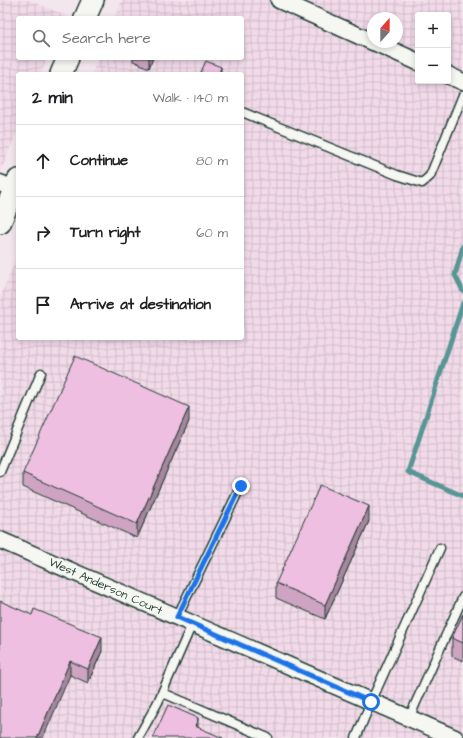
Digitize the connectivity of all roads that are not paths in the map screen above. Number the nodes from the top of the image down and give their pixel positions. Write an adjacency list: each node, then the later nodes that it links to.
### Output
1 (93, 0): 3 (street)
2 (279, 0): 4 (street)
3 (86, 16)
4 (367, 39)
5 (386, 48): 6 (street)
6 (415, 61)
7 (451, 76): 8 (street)
8 (463, 82)
9 (463, 95): 10 (lane)
10 (244, 113)
11 (11, 184): 12 (street)
12 (0, 223)
13 (41, 373): 14 (lane)
14 (0, 472)
15 (241, 486): 19 (lane)
16 (0, 540): 19 (street, West Anderson Court)
17 (440, 548): 22 (lane)
18 (463, 597): 23 (lane)
19 (177, 617): 20 (street, West Anderson Court)
20 (192, 624): 21 (lane); 22 (street, West Anderson Court)
21 (162, 693): 24 (lane); 25 (lane)
22 (371, 702): 23 (street, West Anderson Court); 26 (lane)
23 (409, 718): 27 (street, West Anderson Court)
24 (138, 738)
25 (268, 738)
26 (356, 738)
27 (455, 738)

